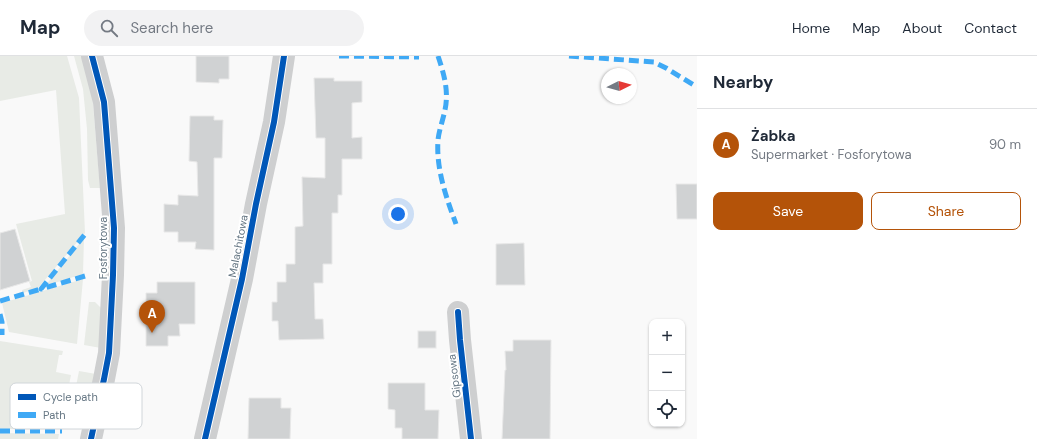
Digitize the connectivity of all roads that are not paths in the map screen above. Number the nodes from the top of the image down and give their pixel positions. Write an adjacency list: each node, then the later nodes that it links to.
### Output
1 (92, 56): 4 (street, Fosforytowa)
2 (284, 56): 7 (street, Malachitowa)
3 (458, 312): 8 (street, Gipsowa)
4 (103, 383)
5 (93, 429): 6 (street, Fosforytowa)
6 (91, 439)
7 (205, 439)
8 (471, 439)

